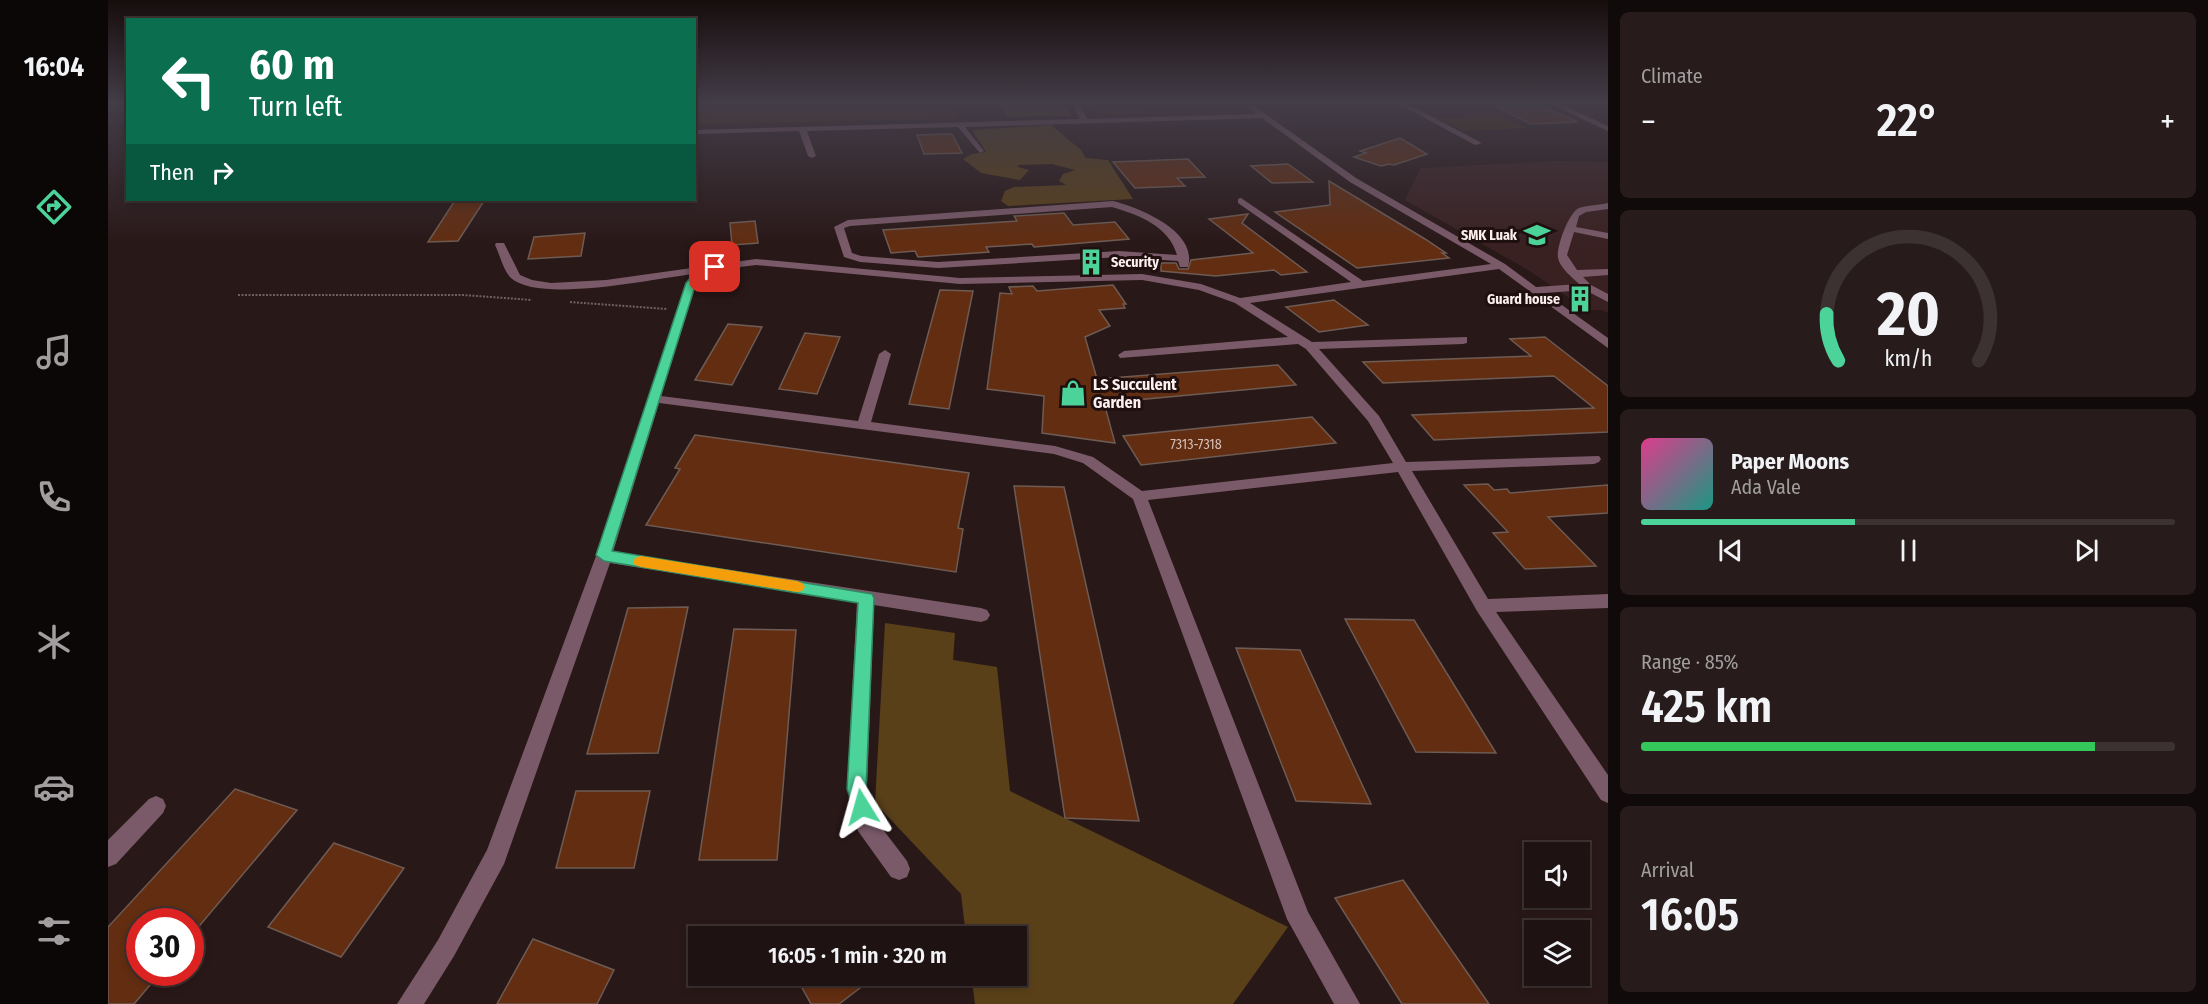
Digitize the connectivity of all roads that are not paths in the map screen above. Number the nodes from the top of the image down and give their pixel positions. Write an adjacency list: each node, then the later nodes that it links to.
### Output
1 (811, 150): 3 (street)
2 (1310, 150): 11 (street)
3 (812, 156)
4 (1241, 201): 17 (street)
5 (1608, 206): 6 (street)
6 (1569, 228): 7 (street); 16 (street)
7 (1608, 236)
8 (500, 245): 12 (street)
9 (1101, 255): 10 (street); 10 (street); 14 (street)
10 (1077, 256): 15 (street)
11 (1501, 266): 17 (street); 19 (street)
12 (703, 270): 15 (street); 27 (street)
13 (1608, 272): 16 (street)
14 (1115, 276): 15 (street); 21 (street)
15 (1090, 277)
16 (1578, 278): 18 (street)
17 (1361, 284): 21 (street)
18 (1587, 286): 19 (street); 20 (street)
19 (1534, 290): 24 (street)
20 (1608, 299)
21 (1239, 301): 23 (street)
22 (1463, 340): 23 (street)
23 (1305, 343): 26 (street); 30 (street)
24 (1608, 344)
25 (885, 354): 28 (street)
26 (1125, 356)
27 (655, 399): 28 (street); 32 (street)
28 (863, 426): 31 (street)
29 (1594, 459): 30 (street)
30 (1400, 467): 31 (street); 35 (street)
31 (1139, 496): 42 (street)
32 (604, 555): 33 (street); 41 (street)
33 (866, 598): 36 (street); 40 (street)
34 (1608, 601): 35 (street)
35 (1483, 606): 37 (street)
36 (981, 615)
37 (1608, 793)
38 (156, 806): 39 (street)
39 (108, 856)
40 (899, 869)
41 (410, 1004)
42 (1348, 1004)

